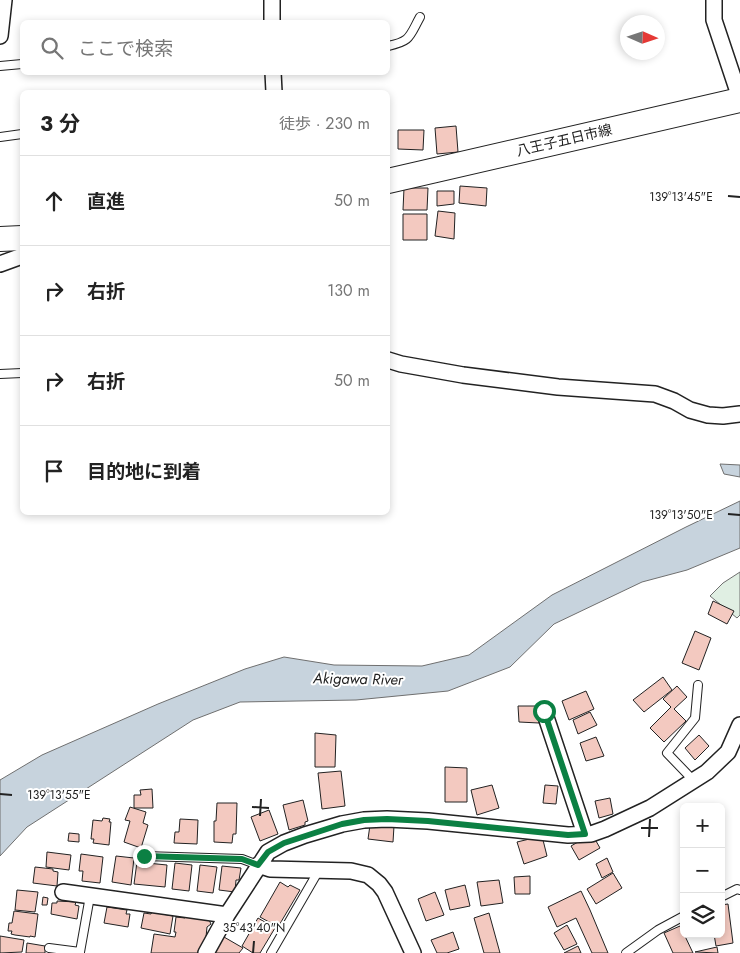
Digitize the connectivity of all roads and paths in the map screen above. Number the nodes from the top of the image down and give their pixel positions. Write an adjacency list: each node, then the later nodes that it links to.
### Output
1 (4, 0): 6 (street)
2 (272, 0): 5 (street)
3 (714, 0): 12 (street)
4 (420, 17): 7 (lane)
5 (272, 20)
6 (0, 36)
7 (390, 46)
8 (20, 64): 9 (lane)
9 (0, 66)
10 (273, 75): 11 (street)
11 (274, 90)
12 (740, 99): 15 (main road, 八王子五日市線)
13 (20, 134): 14 (lane)
14 (0, 136)
15 (390, 180)
16 (20, 238): 17 (main road)
17 (0, 239)
18 (20, 257): 19 (street)
19 (0, 264)
20 (390, 361): 23 (street)
21 (20, 373): 22 (lane)
22 (0, 374)
23 (740, 414)
24 (698, 685): 27 (lane)
25 (544, 711): 28 (street)
26 (740, 725): 27 (street)
27 (694, 780): 28 (street)
28 (585, 834): 30 (street)
29 (144, 856): 30 (lane)
30 (258, 865): 31 (street); 36 (street)
31 (319, 870): 41 (lane); 42 (street)
32 (740, 890): 34 (lane)
33 (63, 892): 35 (street)
34 (725, 895)
35 (90, 896): 36 (street); 39 (lane)
36 (227, 915): 40 (street)
37 (680, 918): 43 (lane)
38 (49, 948): 39 (lane)
39 (84, 952)
40 (206, 953)
41 (271, 953)
42 (413, 953)
43 (626, 953)

